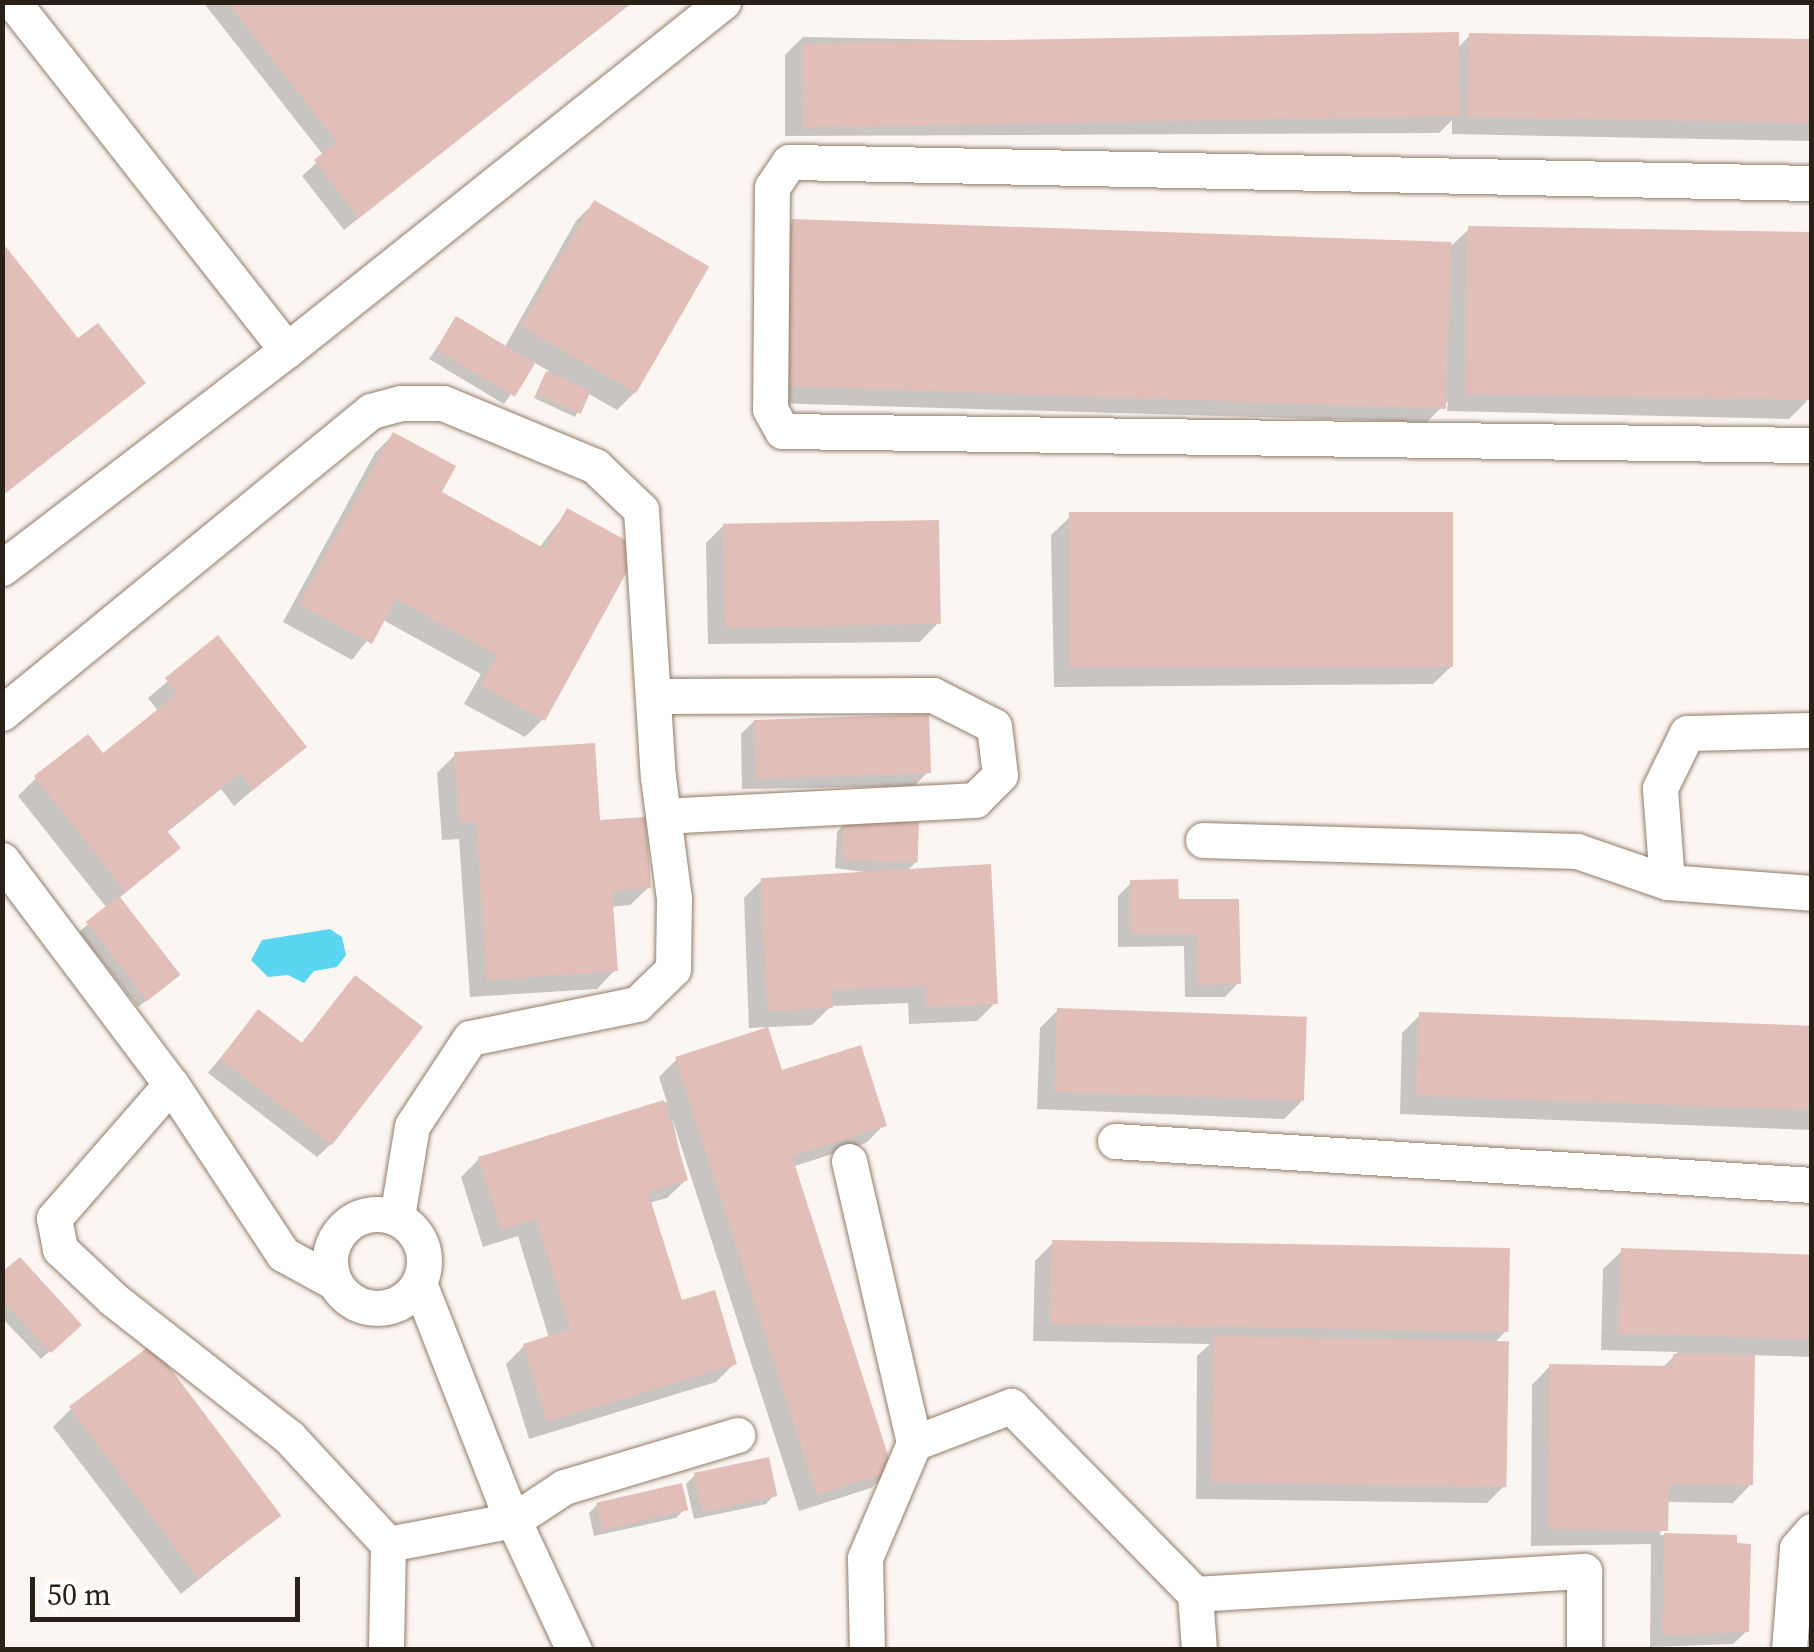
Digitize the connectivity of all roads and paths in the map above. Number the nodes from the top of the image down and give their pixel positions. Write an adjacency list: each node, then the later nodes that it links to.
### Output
1 (13, 2): 4 (lane)
2 (723, 2): 4 (lane)
3 (1812, 183): 5 (lane)
4 (287, 350): 6 (lane)
5 (1812, 444)
6 (2, 568)
7 (654, 696): 8 (lane); 10 (lane); 10 (lane)
8 (2, 713)
9 (1812, 730): 13 (lane)
10 (663, 816): 19 (lane)
11 (1203, 840): 13 (lane)
12 (2, 860): 15 (lane)
13 (1667, 882): 14 (lane)
14 (1812, 893)
15 (171, 1084): 20 (lane); 26 (lane)
16 (1115, 1141): 18 (lane)
17 (849, 1160): 23 (lane)
18 (1812, 1186)
19 (397, 1217): 20 (lane); 21 (lane)
20 (334, 1282): 21 (lane)
21 (419, 1283): 24 (lane)
22 (737, 1435): 24 (lane)
23 (914, 1443): 27 (lane); 30 (lane)
24 (514, 1520): 26 (lane); 29 (lane)
25 (1812, 1531): 33 (lane)
26 (388, 1544): 28 (lane)
27 (1195, 1594): 31 (lane); 32 (lane)
28 (387, 1646)
29 (574, 1650)
30 (867, 1650)
31 (1199, 1650)
32 (1584, 1650)
33 (1790, 1650)

